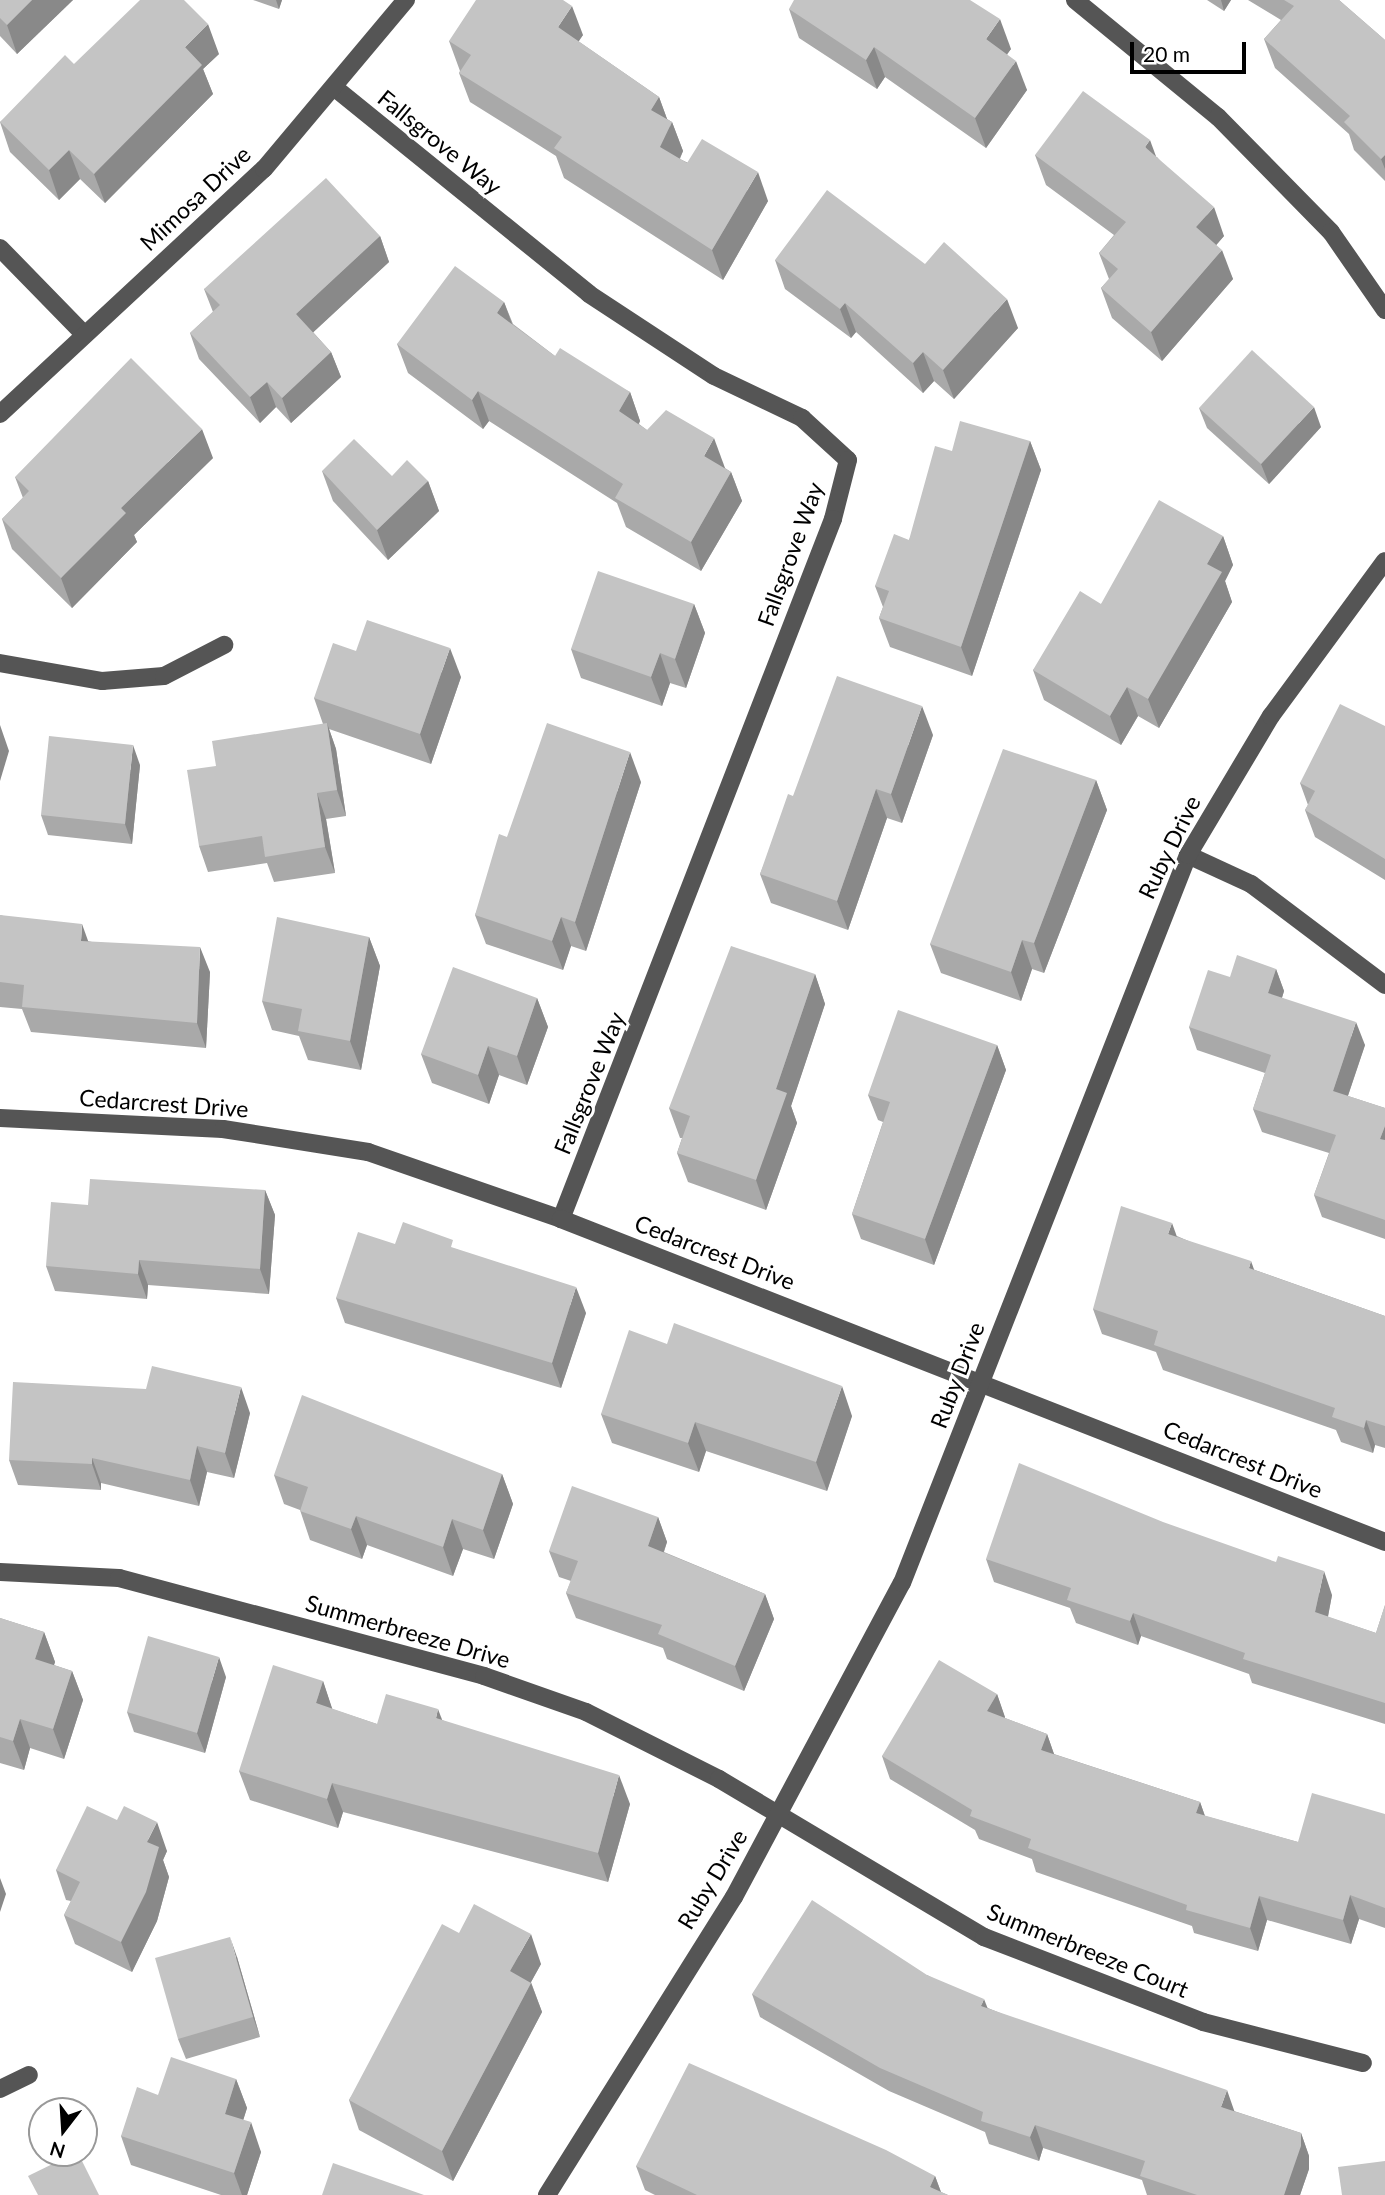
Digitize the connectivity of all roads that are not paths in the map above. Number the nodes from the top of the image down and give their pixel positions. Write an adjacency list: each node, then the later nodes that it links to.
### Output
1 (406, 0): 3 (street, Mimosa Drive)
2 (1075, 0): 5 (street)
3 (335, 88): 6 (street, Mimosa Drive); 14 (street, Fallsgrove Way)
4 (0, 248): 6 (street)
5 (1385, 310)
6 (83, 333): 7 (street, Mimosa Drive)
7 (0, 414)
8 (1385, 561): 11 (street, Ruby Drive)
9 (224, 645): 10 (street)
10 (0, 663)
11 (1188, 855): 12 (street); 15 (street, Ruby Drive)
12 (1385, 985)
13 (0, 1118): 14 (street, Cedarcrest Drive)
14 (561, 1219): 15 (street, Cedarcrest Drive)
15 (980, 1382): 16 (street, Cedarcrest Drive); 18 (street, Ruby Drive)
16 (1385, 1542)
17 (0, 1572): 18 (street, Summerbreeze Drive)
18 (779, 1814): 19 (street, Summerbreeze Court); 22 (street, Ruby Drive)
19 (1363, 2063)
20 (29, 2075): 21 (street)
21 (0, 2089)
22 (547, 2195)

